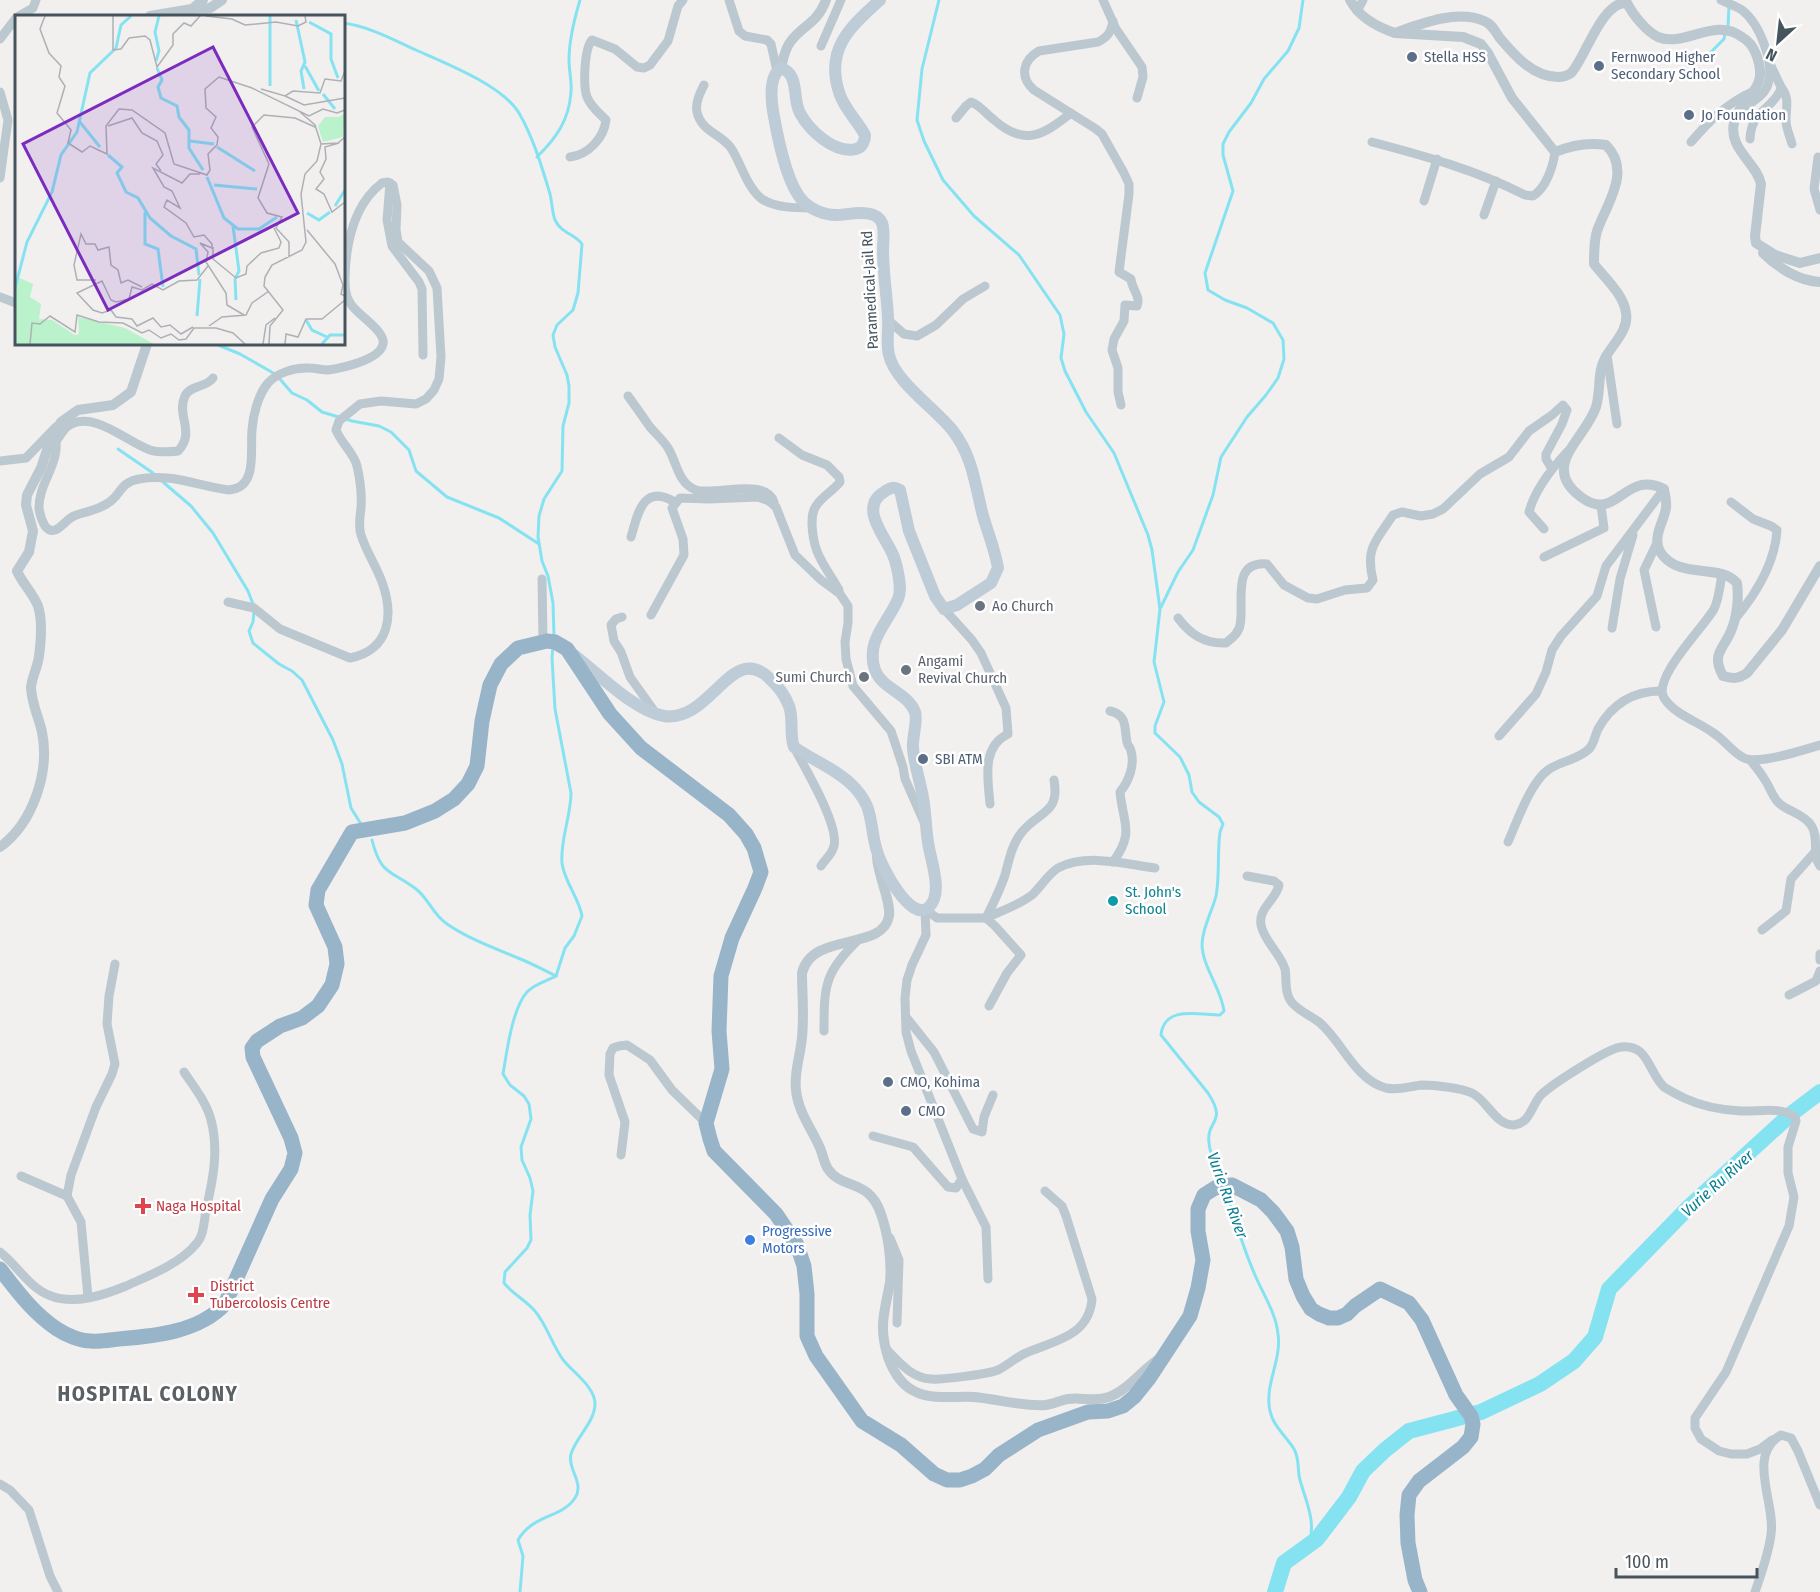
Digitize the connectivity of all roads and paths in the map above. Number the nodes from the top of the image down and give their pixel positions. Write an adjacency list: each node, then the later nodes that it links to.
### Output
1 (203, 0): 13 (street)
2 (222, 0): 13 (street)
3 (683, 0): 37 (street)
4 (729, 0): 23 (street)
5 (826, 0): 23 (street)
6 (841, 0): 21 (street)
7 (880, 0): 23 (main road)
8 (1103, 0): 18 (street)
9 (1350, 0): 14 (street)
10 (1363, 0): 14 (street)
11 (1721, 0): 22 (street)
12 (34, 4): 15 (street)
13 (192, 9): 16 (street)
14 (1357, 11): 19 (street)
15 (20, 15)
16 (156, 15)
17 (15, 21): 20 (street)
18 (1113, 21): 28 (street); 30 (street)
19 (1395, 33): 26 (street); 36 (street)
20 (0, 39)
21 (821, 46)
22 (1767, 59): 25 (street); 29 (street)
23 (779, 70): 44 (main road)
24 (704, 85): 44 (street)
25 (1781, 87): 32 (street); 35 (street)
26 (1756, 90): 29 (street); 34 (street)
27 (0, 92): 40 (street)
28 (1137, 98)
29 (1741, 109): 47 (street)
30 (1071, 113): 31 (street); 59 (street)
31 (956, 118)
32 (1750, 139)
33 (1372, 142): 39 (street)
34 (1691, 142)
35 (1792, 144)
36 (1555, 152): 41 (street); 56 (street)
37 (570, 157)
38 (1818, 157): 45 (street)
39 (1437, 159): 41 (street); 43 (street)
40 (0, 178)
41 (1496, 181): 46 (street)
42 (390, 183): 55 (street); 62 (street); 81 (street)
43 (1424, 201)
44 (814, 208): 53 (main road, Paramedical-Jail Rd)
45 (1820, 210)
46 (1484, 215)
47 (1756, 243): 48 (street); 49 (street)
48 (1820, 258)
49 (1820, 282)
50 (985, 286): 53 (street)
51 (0, 297): 52 (street)
52 (15, 303)
53 (888, 320): 82 (main road, Paramedical-Jail Rd)
54 (147, 345): 60 (street)
55 (423, 355)
56 (1607, 355): 61 (street); 64 (street)
57 (213, 378): 62 (street)
58 (628, 396): 71 (street)
59 (1121, 405)
60 (62, 422): 62 (street); 65 (street)
61 (1617, 424)
62 (56, 438): 102 (street)
63 (779, 438): 80 (street)
64 (1570, 449): 66 (street); 70 (street)
65 (0, 461)
66 (1552, 469): 73 (street); 85 (street)
67 (1664, 489): 70 (street); 72 (street); 75 (street)
68 (675, 502): 71 (street); 74 (street); 83 (street)
69 (1731, 502): 86 (street)
70 (1601, 506): 76 (street)
71 (776, 507): 80 (street)
72 (1636, 524): 88 (street); 94 (street)
73 (1544, 529)
74 (631, 537)
75 (1657, 543): 78 (street); 87 (street)
76 (1544, 557)
77 (1820, 566): 86 (street)
78 (1722, 574): 86 (street); 91 (street)
79 (542, 579): 89 (street)
80 (845, 600): 100 (street)
81 (228, 602)
82 (944, 609): 99 (street); 100 (main road)
83 (651, 615)
84 (622, 617): 93 (street)
85 (1178, 618)
86 (1734, 621)
87 (1656, 627)
88 (1612, 628)
89 (543, 641): 90 (highway); 133 (highway)
90 (567, 649): 93 (main road); 124 (highway)
91 (1661, 691): 97 (street); 101 (street)
92 (1110, 711): 105 (street)
93 (657, 714): 96 (main road)
94 (1499, 736)
95 (1820, 745): 97 (street)
96 (794, 747): 104 (main road); 106 (street)
97 (1751, 761): 103 (street)
98 (1054, 780): 111 (street)
99 (990, 804)
100 (927, 827): 110 (main road)
101 (1508, 842)
102 (0, 848)
103 (1815, 852): 107 (street); 112 (street)
104 (877, 854): 110 (main road); 113 (street)
105 (1113, 862): 108 (street); 111 (street)
106 (821, 866)
107 (1820, 866)
108 (1155, 868)
109 (1247, 876): 139 (street)
110 (925, 909): 111 (street); 120 (street)
111 (986, 918): 119 (street)
112 (1762, 930)
113 (859, 939): 121 (street); 131 (street)
114 (1820, 954): 115 (street)
115 (1820, 960)
116 (115, 964): 130 (street)
117 (1820, 971): 118 (street)
118 (1789, 995)
119 (989, 1005)
120 (906, 1017): 123 (street); 128 (street)
121 (824, 1031)
122 (184, 1072): 135 (street)
123 (993, 1095)
124 (706, 1123): 126 (street); 138 (highway)
125 (873, 1136): 128 (street)
126 (621, 1155)
127 (21, 1176): 130 (street)
128 (962, 1179): 134 (street)
129 (1045, 1191): 137 (street)
130 (67, 1196): 135 (street)
131 (885, 1227): 136 (street); 137 (street)
132 (0, 1252): 135 (street)
133 (0, 1269)
134 (988, 1279)
135 (88, 1297)
136 (897, 1323)
137 (886, 1349): 138 (street)
138 (1163, 1357): 143 (highway)
139 (1772, 1440): 141 (street); 144 (street)
140 (0, 1484): 142 (street)
141 (1820, 1505)
142 (58, 1592)
143 (1420, 1592)
144 (1755, 1592)

